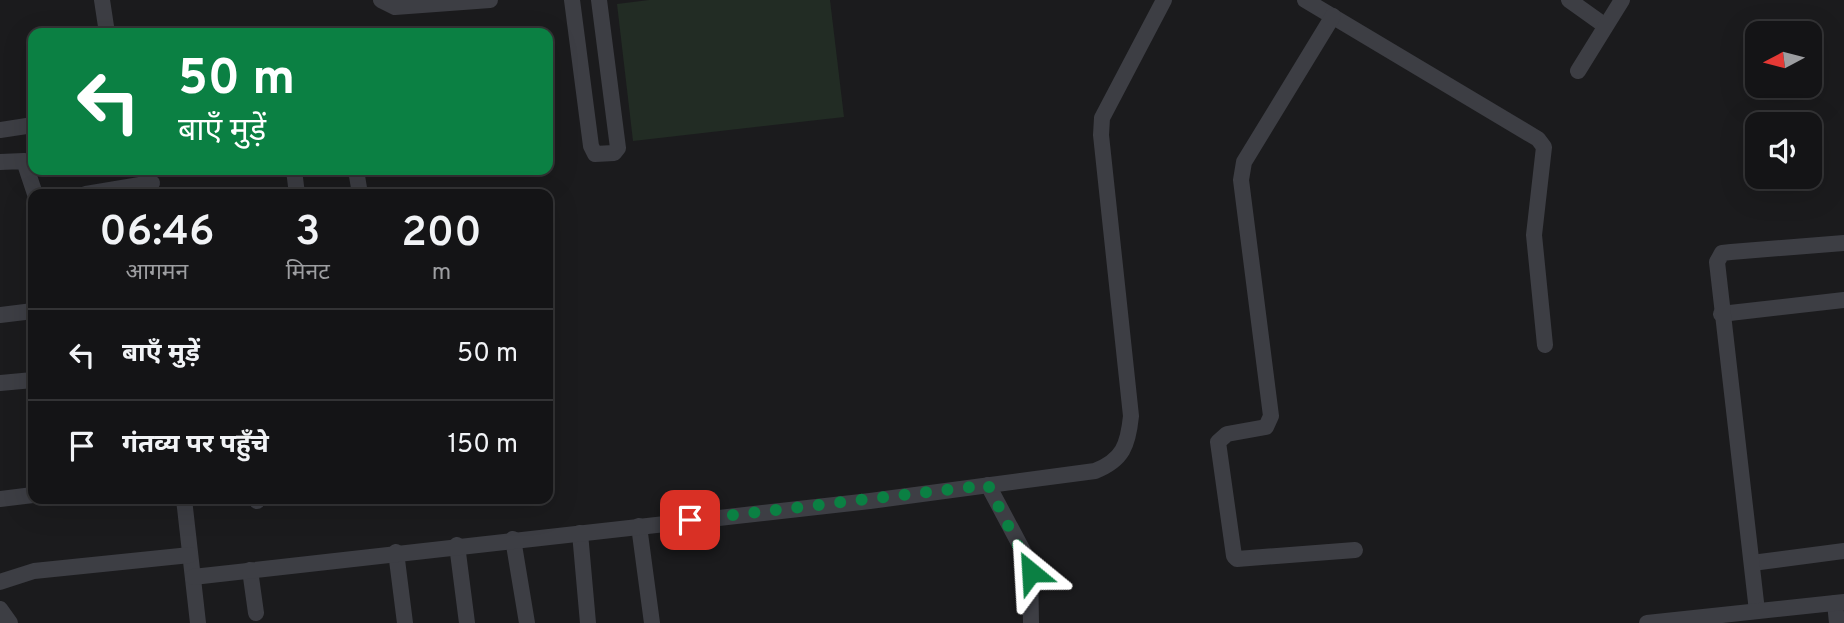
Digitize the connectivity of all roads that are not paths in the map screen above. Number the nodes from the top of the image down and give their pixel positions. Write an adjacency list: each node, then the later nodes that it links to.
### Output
1 (102, 0): 12 (street)
2 (381, 0): 3 (street)
3 (490, 0)
4 (572, 0): 5 (street)
5 (599, 0)
6 (1164, 0): 28 (street)
7 (1305, 0): 10 (street)
8 (1569, 0): 11 (street)
9 (1622, 0): 11 (street)
10 (1333, 16): 25 (street); 36 (street)
11 (1605, 24): 13 (street)
12 (106, 28)
13 (1578, 71)
14 (28, 126): 15 (street)
15 (0, 130)
16 (0, 162): 17 (street)
17 (28, 173)
18 (151, 182): 19 (street)
19 (113, 189)
20 (1844, 243): 23 (street)
21 (1844, 300): 23 (street)
22 (28, 312): 24 (street)
23 (1721, 314): 40 (street)
24 (0, 315)
25 (1545, 345)
26 (28, 380): 27 (street)
27 (0, 383)
28 (988, 485): 32 (street); 55 (street)
29 (28, 496): 30 (street)
30 (0, 499)
31 (185, 504): 39 (street)
32 (639, 526): 33 (street); 54 (street)
33 (580, 533): 34 (street); 53 (street)
34 (513, 539): 35 (street); 52 (street)
35 (457, 545): 38 (street); 51 (street)
36 (1355, 550)
37 (1844, 551): 40 (street)
38 (396, 552): 41 (street); 50 (street)
39 (190, 555): 42 (street); 43 (street)
40 (1752, 563): 46 (street)
41 (250, 570): 42 (street); 47 (street)
42 (192, 577): 49 (street)
43 (0, 582)
44 (1839, 602): 46 (street); 57 (street)
45 (0, 609): 48 (street)
46 (1757, 611): 56 (street)
47 (256, 613)
48 (10, 623)
49 (198, 623)
50 (405, 623)
51 (467, 623)
52 (527, 623)
53 (588, 623)
54 (652, 623)
55 (1031, 623)
56 (1647, 623)
57 (1837, 623)

